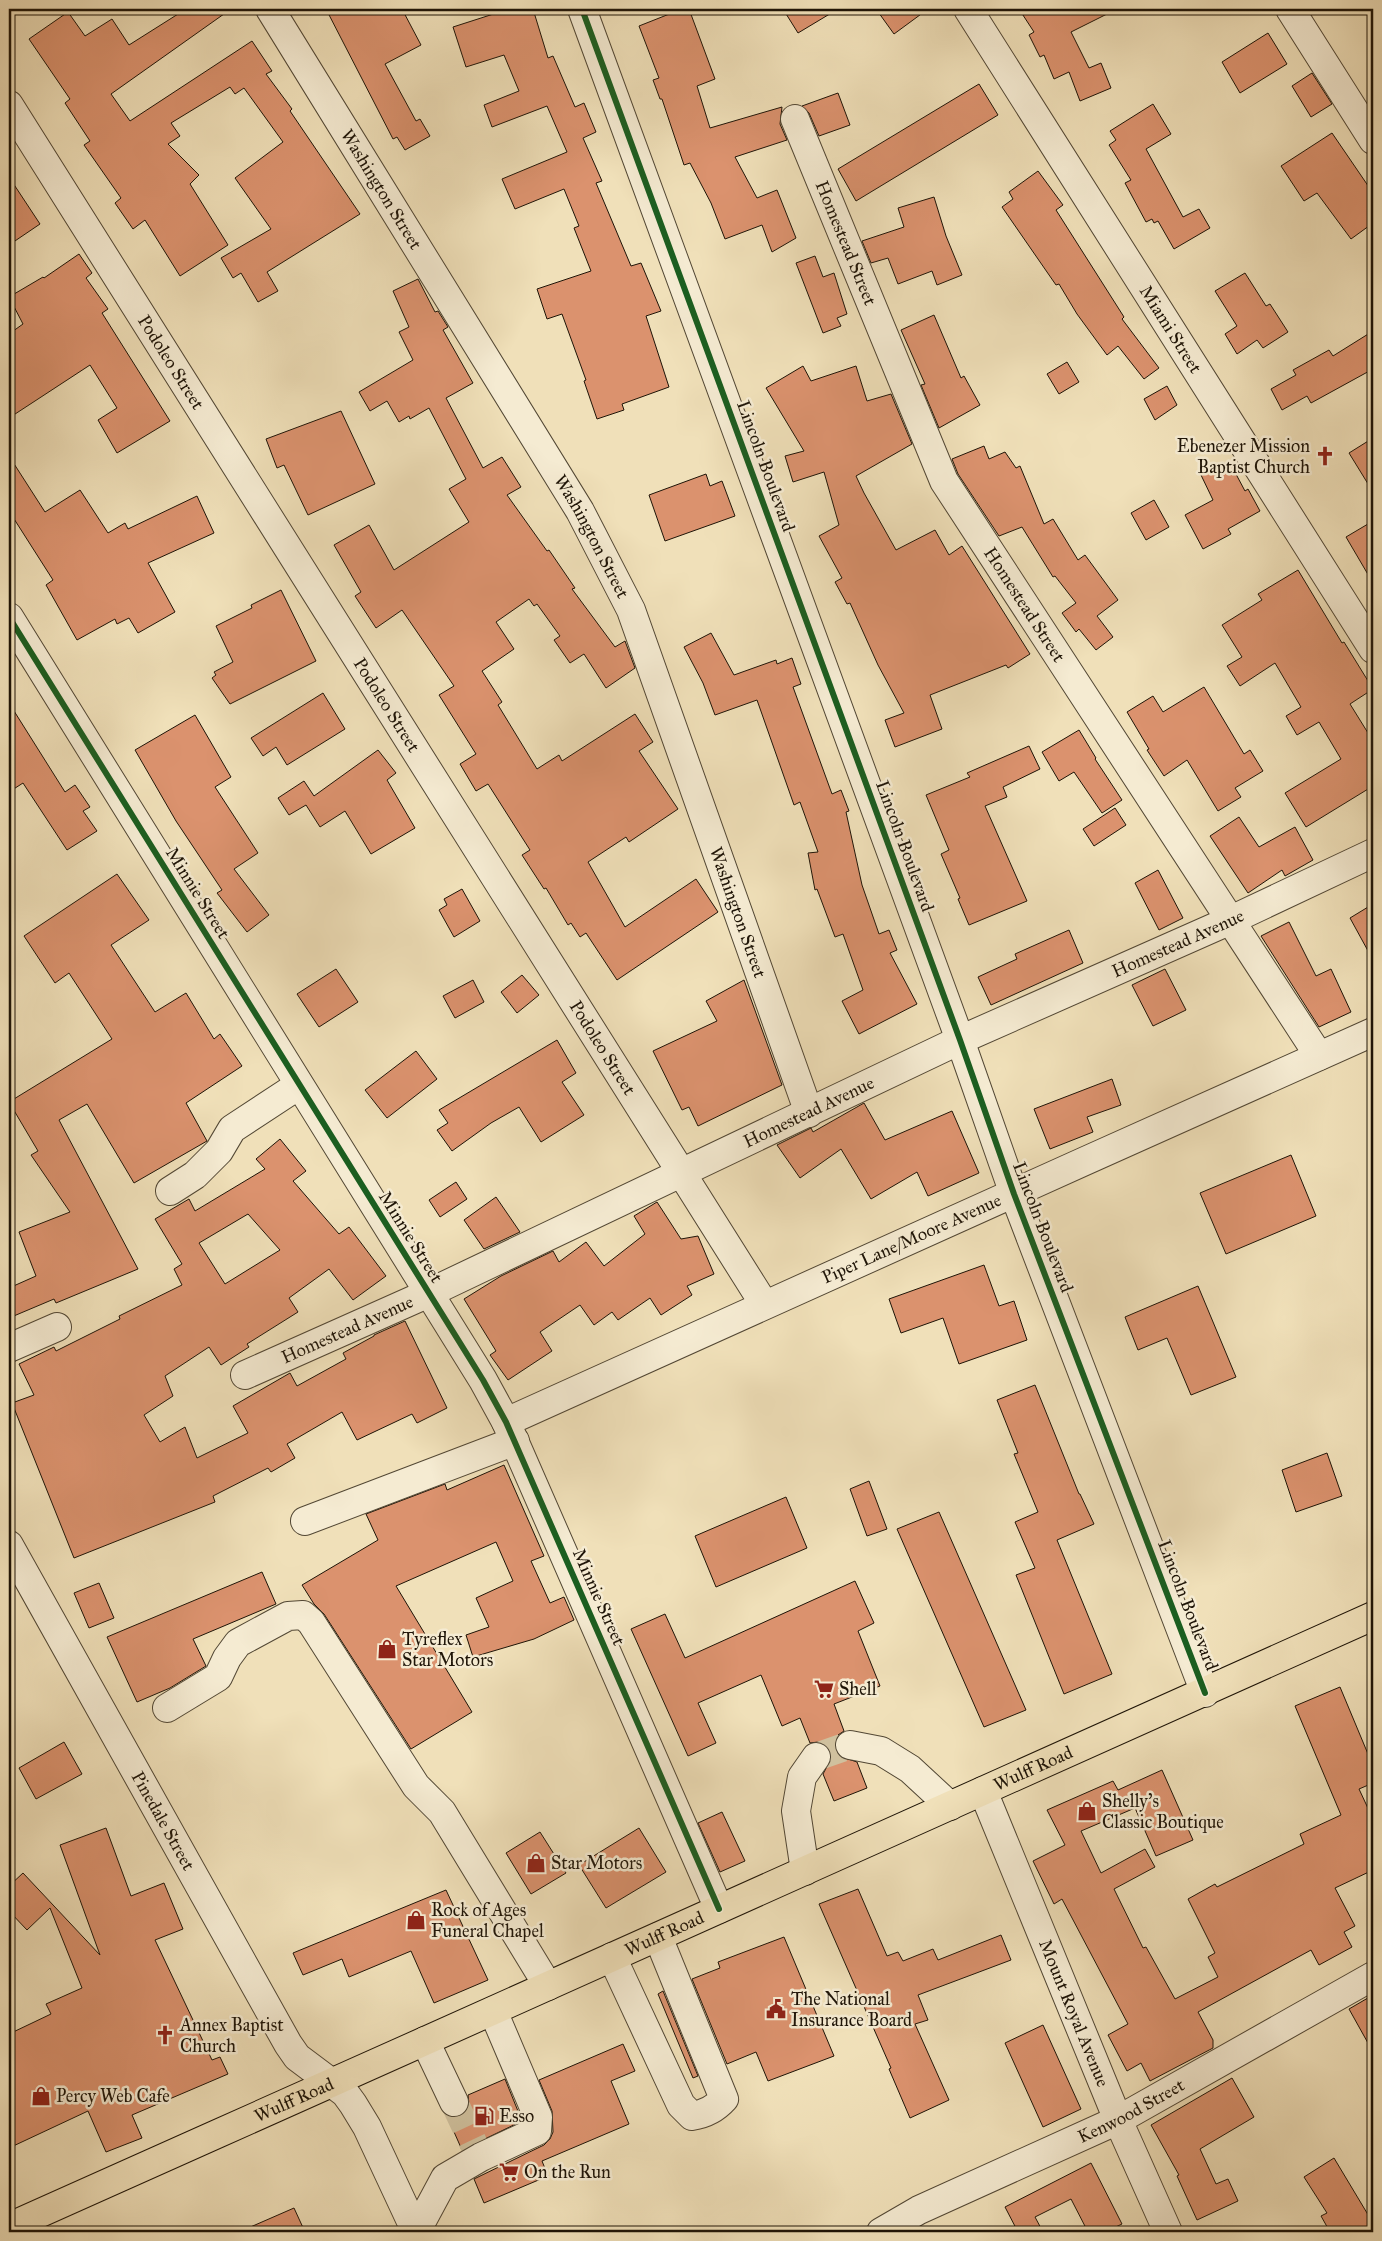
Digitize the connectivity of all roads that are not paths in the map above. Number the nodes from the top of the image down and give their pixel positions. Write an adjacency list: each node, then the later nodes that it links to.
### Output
1 (270, 9): 16 (street, Washington Street)
2 (582, 9): 13 (street, Lincoln Boulevard)
3 (968, 9): 9 (street, Miami Street)
4 (1290, 9): 7 (street)
5 (9, 105): 17 (street, Podoleo Street)
6 (795, 119): 11 (street, Homestead Street)
7 (1373, 140)
8 (9, 617): 15 (street, Minnie Street)
9 (1373, 649)
10 (1373, 853): 11 (street, Homestead Avenue)
11 (1231, 920): 13 (street, Homestead Avenue); 14 (street, Homestead Street)
12 (1373, 1032): 14 (street, Piper Lane/Moore Avenue)
13 (960, 1040): 16 (street, Homestead Avenue); 19 (street, Lincoln Boulevard)
14 (1319, 1056): 19 (street, Piper Lane/Moore Avenue)
15 (299, 1084): 18 (street); 20 (street, Minnie Street)
16 (809, 1113): 17 (street, Homestead Avenue)
17 (681, 1172): 20 (street, Homestead Avenue); 21 (street, Podoleo Street)
18 (170, 1192)
19 (1014, 1194): 21 (street, Piper Lane/Moore Avenue); 29 (street, Lincoln Boulevard)
20 (429, 1293): 24 (street, Homestead Avenue); 25 (street, Minnie Street)
21 (764, 1304): 25 (street, Piper Lane/Moore Avenue)
22 (57, 1327): 23 (street)
23 (9, 1348)
24 (246, 1375)
25 (510, 1432): 26 (street, Piper Lane/Moore Avenue); 36 (street, Minnie Street)
26 (305, 1521)
27 (9, 1545): 43 (street, Pinedale Street)
28 (1373, 1616): 29 (main road, Wulff Road)
29 (1205, 1692): 33 (main road, Wulff Road)
30 (167, 1708): 40 (street)
31 (850, 1745): 34 (street)
32 (816, 1757): 35 (street)
33 (983, 1791): 34 (main road, Wulff Road); 45 (street, Mount Royal Avenue)
34 (950, 1806): 35 (main road, Wulff Road)
35 (805, 1871): 36 (main road, Wulff Road)
36 (720, 1909): 37 (main road, Wulff Road)
37 (658, 1936): 38 (main road, Wulff Road); 38 (street)
38 (612, 1958): 40 (main road, Wulff Road)
39 (1373, 1976): 45 (street, Kenwood Street)
40 (548, 1986): 41 (main road, Wulff Road)
41 (493, 2011): 42 (main road, Wulff Road); 47 (street)
42 (425, 2041): 43 (main road, Wulff Road); 44 (street)
43 (334, 2084): 46 (main road, Wulff Road); 47 (street, Pinedale Street)
44 (454, 2102)
45 (1118, 2120): 48 (street, Kenwood Street); 49 (street, Mount Royal Avenue)
46 (9, 2227)
47 (416, 2232)
48 (881, 2232)
49 (1168, 2232)

